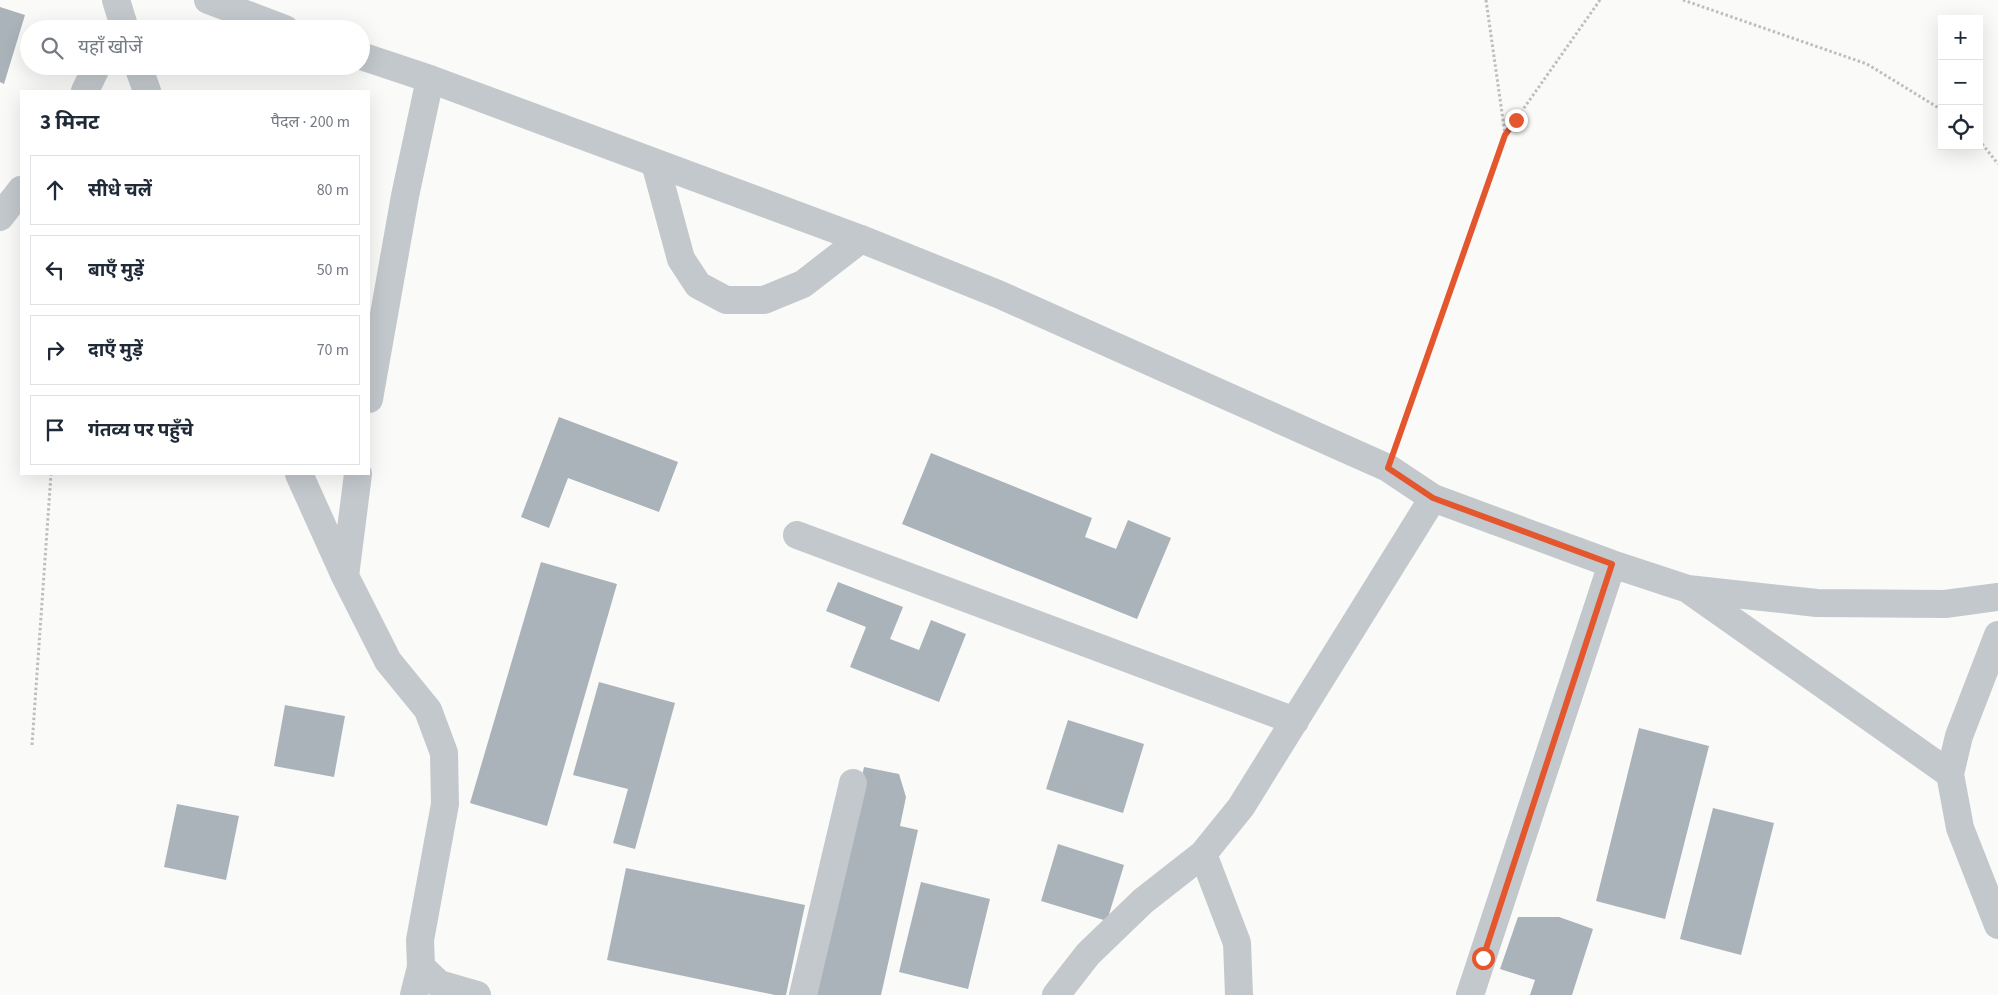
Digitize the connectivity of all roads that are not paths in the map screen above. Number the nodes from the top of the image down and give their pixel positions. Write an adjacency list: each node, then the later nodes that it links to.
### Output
1 (208, 0): 2 (street)
2 (261, 20)
3 (370, 59): 6 (street)
4 (93, 75): 7 (street)
5 (141, 75): 8 (street)
6 (430, 79): 9 (street); 13 (street)
7 (85, 90)
8 (147, 90)
9 (655, 162): 12 (street); 12 (street)
10 (20, 191): 11 (street)
11 (0, 217)
12 (861, 239): 16 (street)
13 (370, 393)
14 (299, 475): 19 (street)
15 (358, 475): 19 (street)
16 (1433, 498): 18 (street); 23 (street)
17 (797, 535): 23 (street)
18 (1612, 564): 20 (street); 34 (street)
19 (346, 576): 28 (street)
20 (1688, 589): 21 (street); 24 (street)
21 (1998, 597)
22 (1998, 635): 24 (street)
23 (1295, 721): 26 (street)
24 (1950, 774): 27 (street)
25 (853, 783): 31 (street)
26 (1203, 854): 32 (street); 33 (street)
27 (1998, 925)
28 (421, 967): 29 (street); 30 (street)
29 (414, 995)
30 (477, 995)
31 (803, 995)
32 (1056, 995)
33 (1239, 995)
34 (1470, 995)

